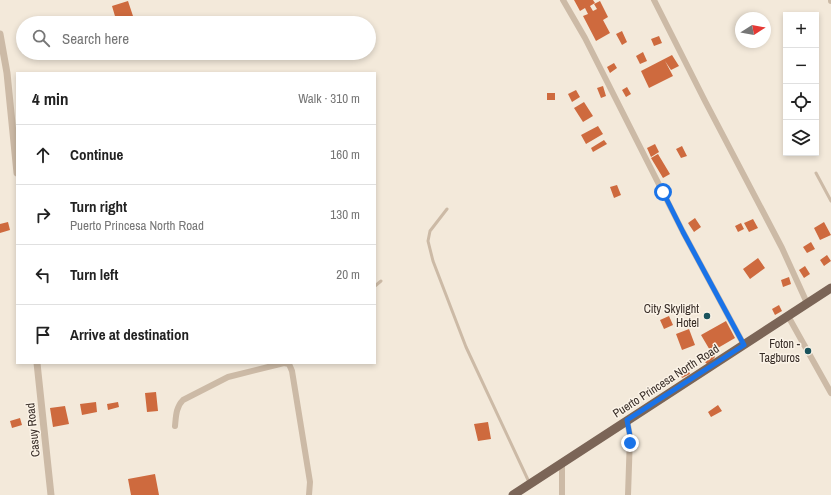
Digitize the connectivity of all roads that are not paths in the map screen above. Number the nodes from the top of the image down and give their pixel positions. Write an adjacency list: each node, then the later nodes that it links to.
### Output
1 (563, 0): 14 (street)
2 (654, 0): 12 (street)
3 (0, 34): 4 (street)
4 (2, 55): 5 (street)
5 (16, 165)
6 (816, 173): 7 (lane)
7 (831, 201)
8 (447, 209): 22 (lane)
9 (381, 281): 10 (lane)
10 (376, 285)
11 (831, 288): 12 (main road, Puerto Princesa North Road)
12 (807, 304): 13 (main road, Puerto Princesa North Road)
13 (788, 316): 14 (main road, Puerto Princesa North Road); 18 (street)
14 (744, 345): 19 (main road, Puerto Princesa North Road)
15 (37, 364): 23 (street, Casuy Road)
16 (280, 364): 20 (street)
17 (289, 364): 24 (street)
18 (831, 394)
19 (627, 420): 21 (main road, Puerto Princesa North Road); 27 (street)
20 (175, 426)
21 (562, 463): 22 (main road, Puerto Princesa North Road); 26 (street)
22 (530, 484): 25 (main road, Puerto Princesa North Road)
23 (51, 495)
24 (309, 495)
25 (513, 495)
26 (562, 495)
27 (628, 495)

